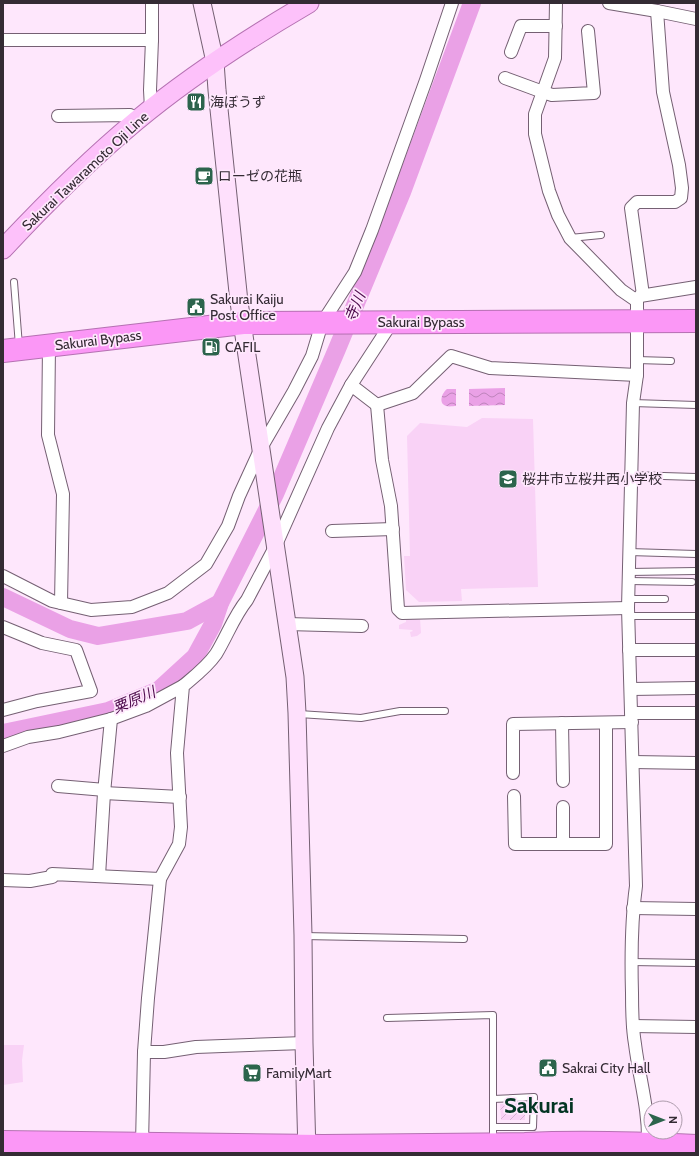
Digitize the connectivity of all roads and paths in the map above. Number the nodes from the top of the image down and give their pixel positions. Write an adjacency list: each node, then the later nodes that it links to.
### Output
1 (152, 3): 12 (street)
2 (202, 3): 14 (street)
3 (309, 3): 14 (main road, Sakurai Tawaramoto Oji Line)
4 (452, 3): 28 (street)
5 (556, 3): 9 (street)
6 (609, 3): 7 (street)
7 (656, 11): 8 (street); 24 (street)
8 (696, 19)
9 (556, 26): 13 (street); 16 (street)
10 (588, 30): 16 (street)
11 (3, 40): 12 (street)
12 (152, 40): 17 (street)
13 (511, 52)
14 (215, 62): 17 (main road, Sakurai Tawaramoto Oji Line); 27 (street)
15 (505, 78): 16 (street)
16 (542, 92): 20 (street)
17 (144, 114): 18 (street); 21 (main road, Sakurai Tawaramoto Oji Line)
18 (58, 116)
19 (601, 234): 20 (lane)
20 (570, 238): 24 (street)
21 (3, 249)
22 (14, 282): 30 (lane)
23 (696, 287): 24 (street)
24 (639, 306): 25 (highway, Sakurai Bypass); 26 (highway, Sakurai Bypass); 31 (street)
25 (696, 320)
26 (388, 322): 28 (highway, Sakurai Bypass); 34 (street)
27 (243, 323): 28 (highway, Sakurai Bypass); 29 (highway, Sakurai Bypass); 38 (street)
28 (324, 323): 38 (street)
29 (48, 346): 30 (highway, Sakurai Bypass); 51 (street)
30 (11, 350)
31 (637, 360): 32 (lane); 33 (street)
32 (671, 361)
33 (637, 375): 35 (street); 37 (street)
34 (351, 385): 37 (street); 43 (street)
35 (633, 403): 36 (lane); 39 (street)
36 (696, 404)
37 (376, 405): 41 (street)
38 (262, 451): 43 (street); 51 (street)
39 (631, 475): 40 (lane); 44 (street)
40 (696, 476)
41 (393, 529): 42 (street); 52 (street)
42 (332, 531)
43 (275, 544): 54 (street); 59 (street)
44 (630, 552): 45 (lane); 48 (street)
45 (696, 554)
46 (696, 571): 48 (lane)
47 (3, 576): 51 (street)
48 (629, 576): 49 (lane); 52 (street)
49 (692, 582)
50 (665, 599): 52 (lane)
51 (61, 603)
52 (628, 608): 53 (lane); 57 (street)
53 (696, 616)
54 (287, 624): 55 (street); 65 (street)
55 (362, 626)
56 (3, 627): 62 (street)
57 (630, 650): 58 (street); 61 (street)
58 (696, 650)
59 (182, 686): 67 (street); 78 (street)
60 (696, 688): 61 (street)
61 (631, 689): 66 (street)
62 (3, 710)
63 (445, 711): 65 (lane)
64 (696, 713): 66 (street)
65 (297, 714): 86 (street)
66 (632, 718): 69 (street); 71 (street)
67 (111, 719): 70 (street); 76 (street)
68 (562, 723): 69 (street); 73 (street); 74 (street)
69 (606, 723): 80 (street)
70 (3, 746)
71 (633, 762): 72 (street); 84 (street)
72 (696, 763)
73 (514, 773)
74 (563, 781)
75 (58, 786): 76 (street)
76 (105, 791): 78 (street); 81 (street)
77 (514, 796): 80 (street)
78 (180, 797): 82 (street)
79 (563, 807): 80 (street)
80 (563, 844)
81 (99, 876): 82 (street); 83 (street)
82 (160, 879): 94 (street)
83 (3, 880)
84 (633, 908): 85 (street); 88 (street)
85 (696, 909)
86 (303, 936): 87 (lane); 93 (street)
87 (464, 938)
88 (631, 962): 89 (lane); 91 (street)
89 (696, 963)
90 (387, 1018): 95 (lane)
91 (633, 1026): 92 (street); 101 (street)
92 (696, 1027)
93 (304, 1043): 94 (street); 102 (street)
94 (144, 1052): 99 (street)
95 (493, 1099): 96 (lane); 96 (lane)
96 (493, 1136): 103 (highway); 104 (highway)
97 (3, 1142): 99 (highway)
98 (696, 1146): 101 (highway)
99 (152, 1147): 102 (highway)
100 (550, 1148): 101 (highway); 104 (highway)
101 (648, 1148)
102 (307, 1149): 103 (highway)
103 (422, 1149)
104 (525, 1149)

